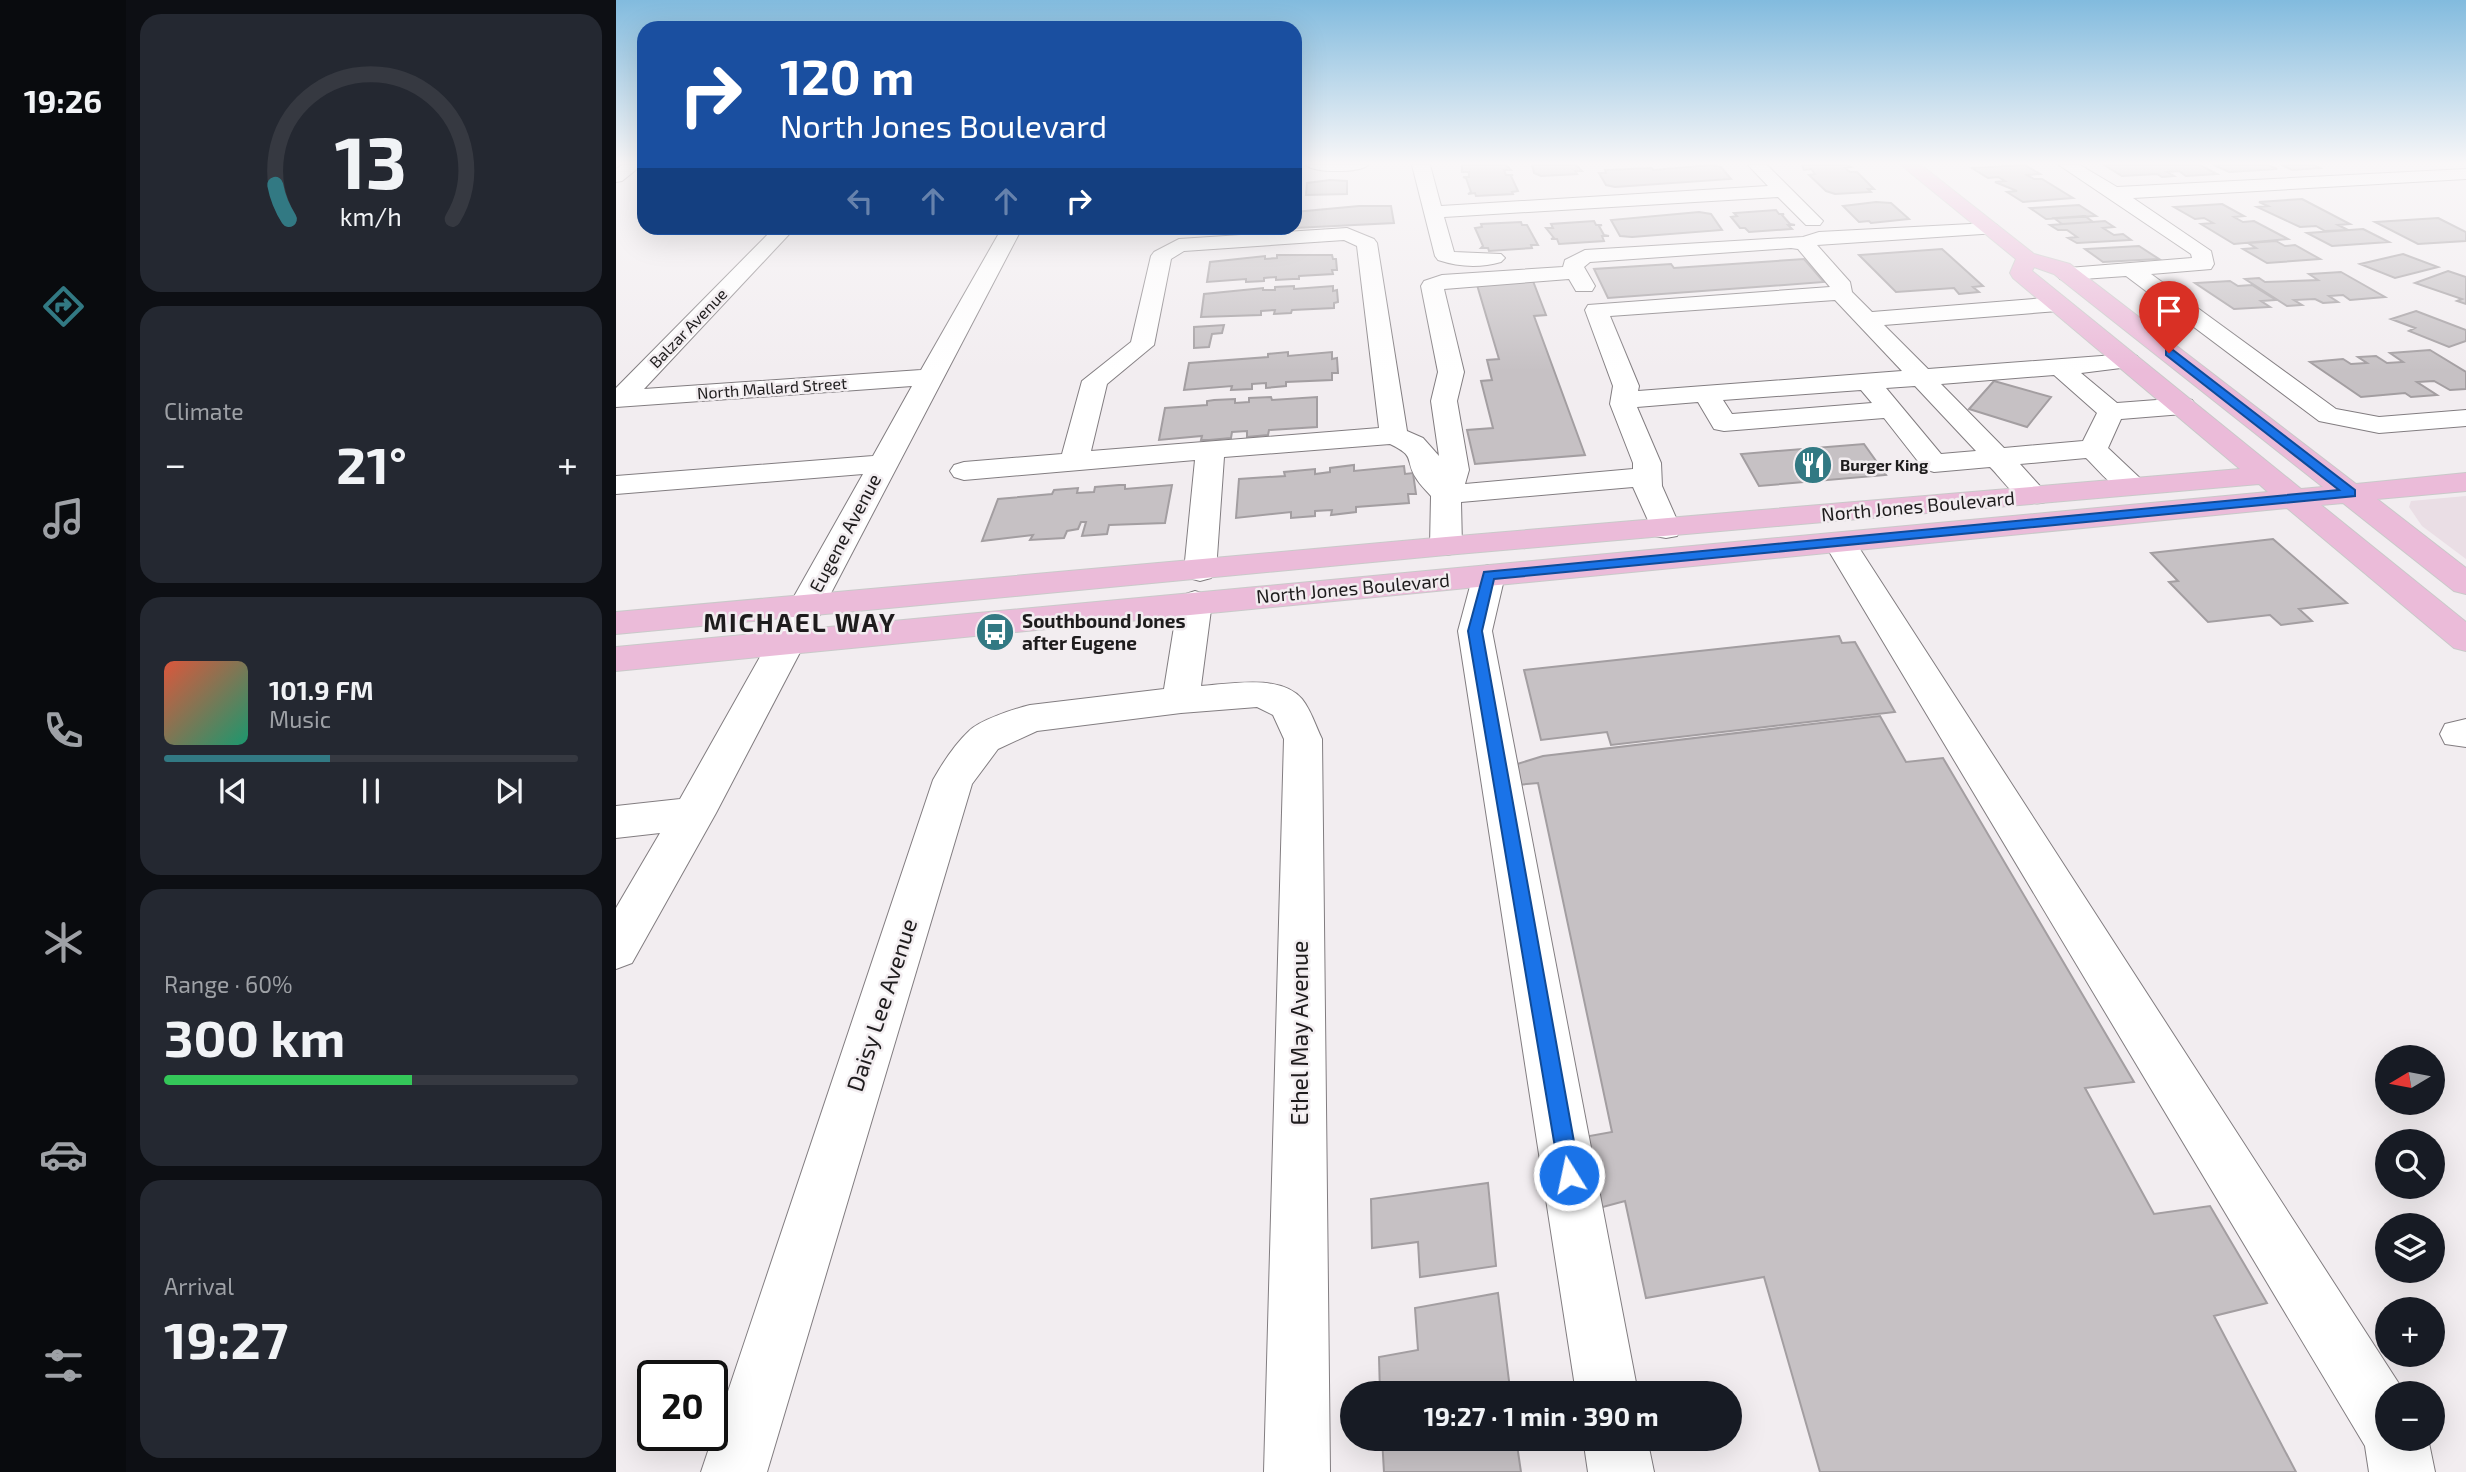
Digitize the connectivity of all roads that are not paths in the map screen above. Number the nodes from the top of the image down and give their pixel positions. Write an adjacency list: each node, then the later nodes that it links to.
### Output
1 (1438, 234): 8 (street)
2 (1901, 234): 7 (street)
3 (1996, 234): 9 (main road)
4 (2175, 234): 10 (street)
5 (778, 235): 23 (street, Balzar Avenue)
6 (1008, 235): 20 (street, Eugene Avenue)
7 (1804, 243): 11 (street); 13 (street)
8 (1512, 257)
9 (2026, 258): 12 (main road); 14 (main road)
10 (2130, 270): 12 (street); 28 (street)
11 (1577, 272): 15 (street); 44 (street)
12 (2068, 274): 36 (main road)
13 (1841, 293): 15 (street); 16 (street)
14 (2059, 304): 16 (street); 17 (main road)
15 (1596, 310): 24 (street)
16 (1866, 319): 19 (street)
17 (2128, 361): 18 (street); 25 (main road)
18 (2060, 367): 19 (street); 27 (street)
19 (1920, 376): 21 (street); 33 (street)
20 (928, 377): 23 (street, North Mallard Street); 35 (street, Eugene Avenue)
21 (1867, 381): 22 (street); 26 (street)
22 (1706, 393): 24 (street); 26 (street)
23 (618, 399)
24 (1623, 400): 39 (street)
25 (2183, 406): 27 (street); 38 (main road)
26 (1889, 410): 33 (street)
27 (2111, 412): 30 (street)
28 (2466, 418)
29 (1394, 435): 31 (street); 34 (street); 44 (street)
30 (2093, 449): 33 (street); 42 (street)
31 (1210, 450): 34 (street); 53 (street)
32 (2466, 456): 36 (main road, North Jones Boulevard)
33 (1998, 458): 45 (street)
34 (1074, 461): 37 (street)
35 (882, 464): 41 (street); 54 (street, Eugene Avenue)
36 (2319, 469): 38 (main road, North Jones Boulevard); 43 (main road)
37 (964, 471)
38 (2266, 475): 42 (main road, North Jones Boulevard); 46 (main road)
39 (1647, 477): 44 (street); 47 (street)
40 (2466, 482): 43 (main road, North Jones Boulevard)
41 (616, 485)
42 (2133, 487): 45 (main road, North Jones Boulevard)
43 (2350, 493): 46 (main road, North Jones Boulevard); 52 (main road)
44 (1446, 494): 49 (street)
45 (2034, 496): 47 (main road, North Jones Boulevard)
46 (2295, 499): 48 (main road, North Jones Boulevard); 56 (main road)
47 (1667, 529): 49 (main road, North Jones Boulevard)
48 (1840, 543): 50 (main road, North Jones Boulevard); 64 (street)
49 (1446, 546): 51 (main road); 53 (main road, North Jones Boulevard)
50 (1489, 575): 51 (main road, North Jones Boulevard); 63 (street)
51 (1449, 579): 53 (main road, North Jones Boulevard)
52 (2466, 584)
53 (1198, 587): 54 (main road, North Jones Boulevard); 57 (main road, North Jones Boulevard); 59 (street)
54 (806, 606): 55 (main road, North Jones Boulevard); 57 (street, Eugene Avenue)
55 (616, 623)
56 (2466, 640)
57 (786, 643): 58 (main road, North Jones Boulevard); 60 (street, Eugene Avenue)
58 (616, 659)
59 (1181, 700): 67 (street, Daisy Lee Avenue); 68 (street, Ethel May Avenue)
60 (695, 813): 61 (street); 62 (street, Eugene Avenue)
61 (616, 822)
62 (616, 949)
63 (1605, 1381)
64 (2375, 1404)
65 (1617, 1451): 69 (street)
66 (2398, 1451): 70 (street)
67 (734, 1472)
68 (1297, 1472)
69 (1620, 1472)
70 (2402, 1472)

